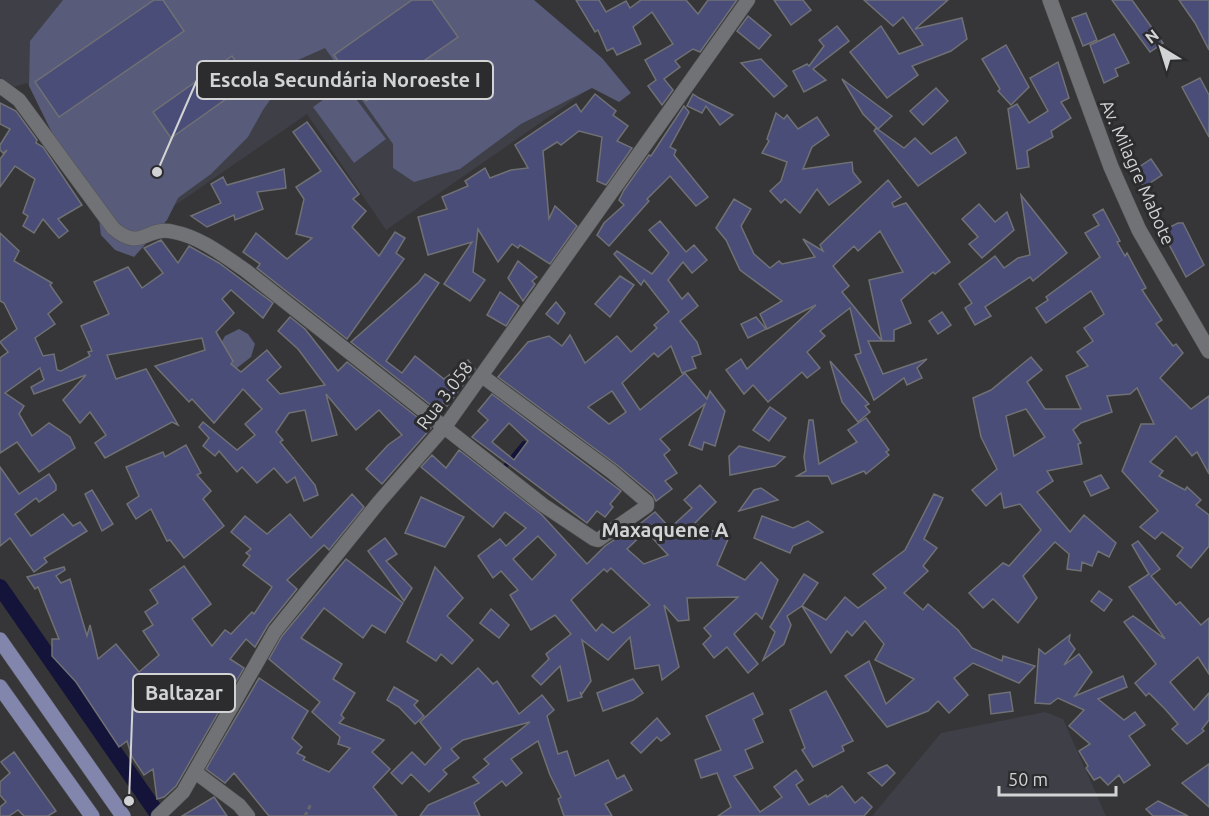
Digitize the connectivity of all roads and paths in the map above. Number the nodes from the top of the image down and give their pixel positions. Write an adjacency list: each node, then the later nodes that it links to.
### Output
1 (748, 0): 5 (street, Rua 3.058)
2 (1050, 0): 4 (street, Av. Milagre Mabote)
3 (0, 86): 6 (street)
4 (1209, 351)
5 (482, 376): 6 (street, Rua 3.058); 6 (street)
6 (445, 426): 9 (street, Rua 3.058)
7 (0, 640): 12 (main road)
8 (0, 688): 13 (main road)
9 (195, 772): 11 (street, Rua 3.058); 14 (street)
10 (311, 804): 15 (path)
11 (163, 812)
12 (122, 815)
13 (92, 816)
14 (248, 816)
15 (305, 816)

